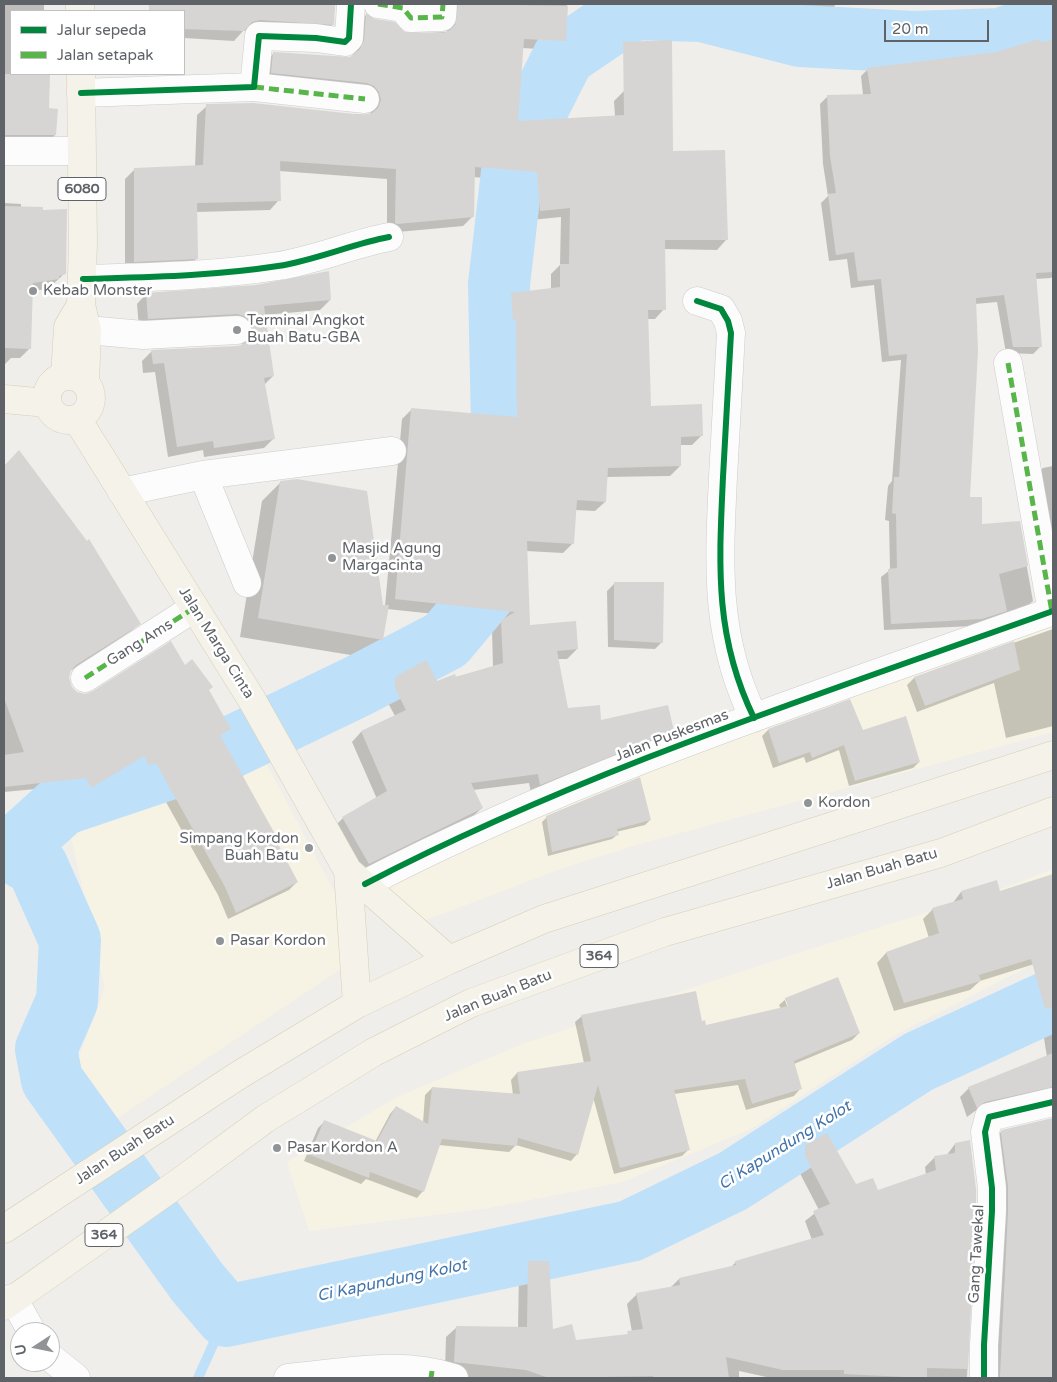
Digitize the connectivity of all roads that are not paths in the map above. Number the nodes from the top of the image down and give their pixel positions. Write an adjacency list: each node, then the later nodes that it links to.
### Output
1 (351, 4): 5 (street)
2 (378, 4): 3 (street)
3 (443, 4)
4 (81, 83): 5 (street); 8 (main road, 6080)
5 (254, 87): 6 (street)
6 (365, 99)
7 (4, 151): 8 (street)
8 (80, 151): 11 (main road, 6080)
9 (389, 237): 11 (street)
10 (697, 301): 25 (street)
11 (83, 304): 12 (street); 14 (main road)
12 (237, 330)
13 (1008, 363): 23 (street)
14 (75, 380): 16 (main road); 17 (main road)
15 (4, 399): 16 (main road)
16 (47, 403): 17 (main road)
17 (77, 419): 20 (main road, Jalan Marga Cinta)
18 (392, 451): 19 (street)
19 (202, 475): 20 (street); 21 (street)
20 (122, 492): 22 (main road, Jalan Marga Cinta)
21 (247, 583)
22 (194, 608): 24 (street, Gang Ams); 28 (main road, Jalan Marga Cinta)
23 (1053, 612): 25 (street, Jalan Puskesmas)
24 (85, 678)
25 (754, 718): 28 (street, Jalan Puskesmas)
26 (1053, 755): 29 (main road, Jalan Buah Batu)
27 (1053, 811): 33 (main road, Jalan Buah Batu / 364)
28 (356, 877): 29 (main road, Jalan Marga Cinta); 30 (main road, Jalan Marga Cinta)
29 (449, 960): 30 (main road, Jalan Buah Batu)
30 (357, 1004): 32 (main road, Jalan Buah Batu)
31 (1053, 1102): 39 (street, Gang Tawekal)
32 (6, 1227)
33 (14, 1298): 34 (street)
34 (27, 1322)
35 (60, 1365): 37 (street)
36 (439, 1376): 38 (street)
37 (76, 1378)
38 (288, 1378)
39 (984, 1378)

